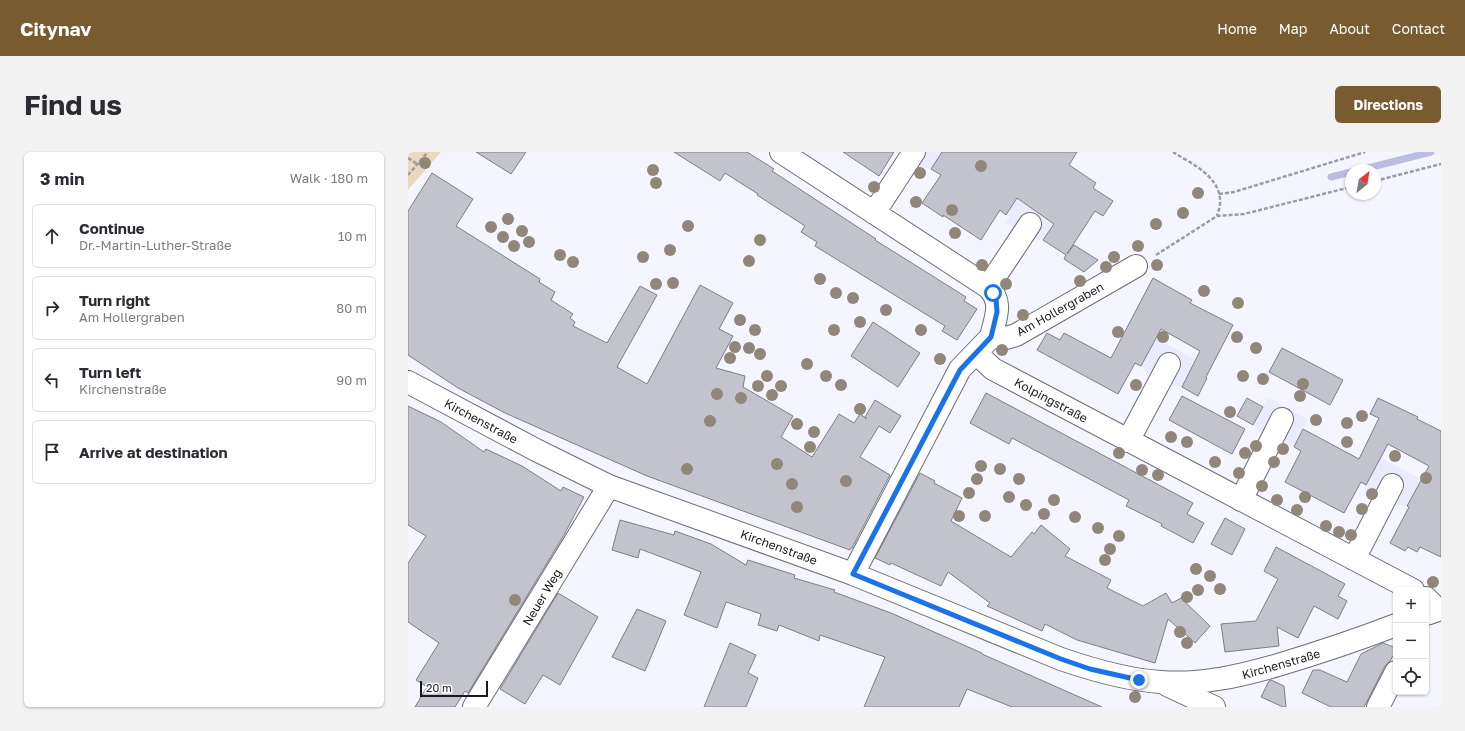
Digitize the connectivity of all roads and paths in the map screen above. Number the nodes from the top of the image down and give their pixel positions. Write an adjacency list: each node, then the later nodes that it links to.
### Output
1 (428, 152): 7 (path)
2 (780, 152): 13 (street)
3 (914, 152): 13 (street)
4 (1173, 152): 12 (path)
5 (1365, 152): 12 (path)
6 (408, 158): 7 (path)
7 (417, 164): 9 (path)
8 (1441, 164): 10 (path)
9 (408, 175)
10 (1381, 179)
11 (1345, 189): 14 (path)
12 (1219, 194): 14 (path)
13 (874, 213): 17 (street)
14 (1217, 216): 16 (path)
15 (1030, 224): 17 (street)
16 (1136, 266): 18 (street, Am Hollergraben)
17 (988, 287): 18 (street)
18 (991, 337): 19 (street)
19 (976, 353): 23 (street, Kolpingstraße); 28 (street)
20 (1169, 364): 23 (street)
21 (408, 382): 25 (street, Kirchenstraße)
22 (1282, 419): 26 (street)
23 (1128, 441): 26 (street, Kolpingstraße)
24 (1392, 485): 27 (street)
25 (609, 486): 28 (street, Kirchenstraße); 33 (street, Neuer Weg)
26 (1241, 500): 27 (street, Kolpingstraße)
27 (1354, 559): 29 (street, Kolpingstraße)
28 (853, 574): 32 (street, Kirchenstraße)
29 (1407, 587)
30 (1393, 626): 32 (street, Kirchenstraße)
31 (1393, 678): 35 (street)
32 (1162, 682): 34 (street, Kirchenstraße)
33 (478, 706)
34 (1214, 707)
35 (1378, 707)

